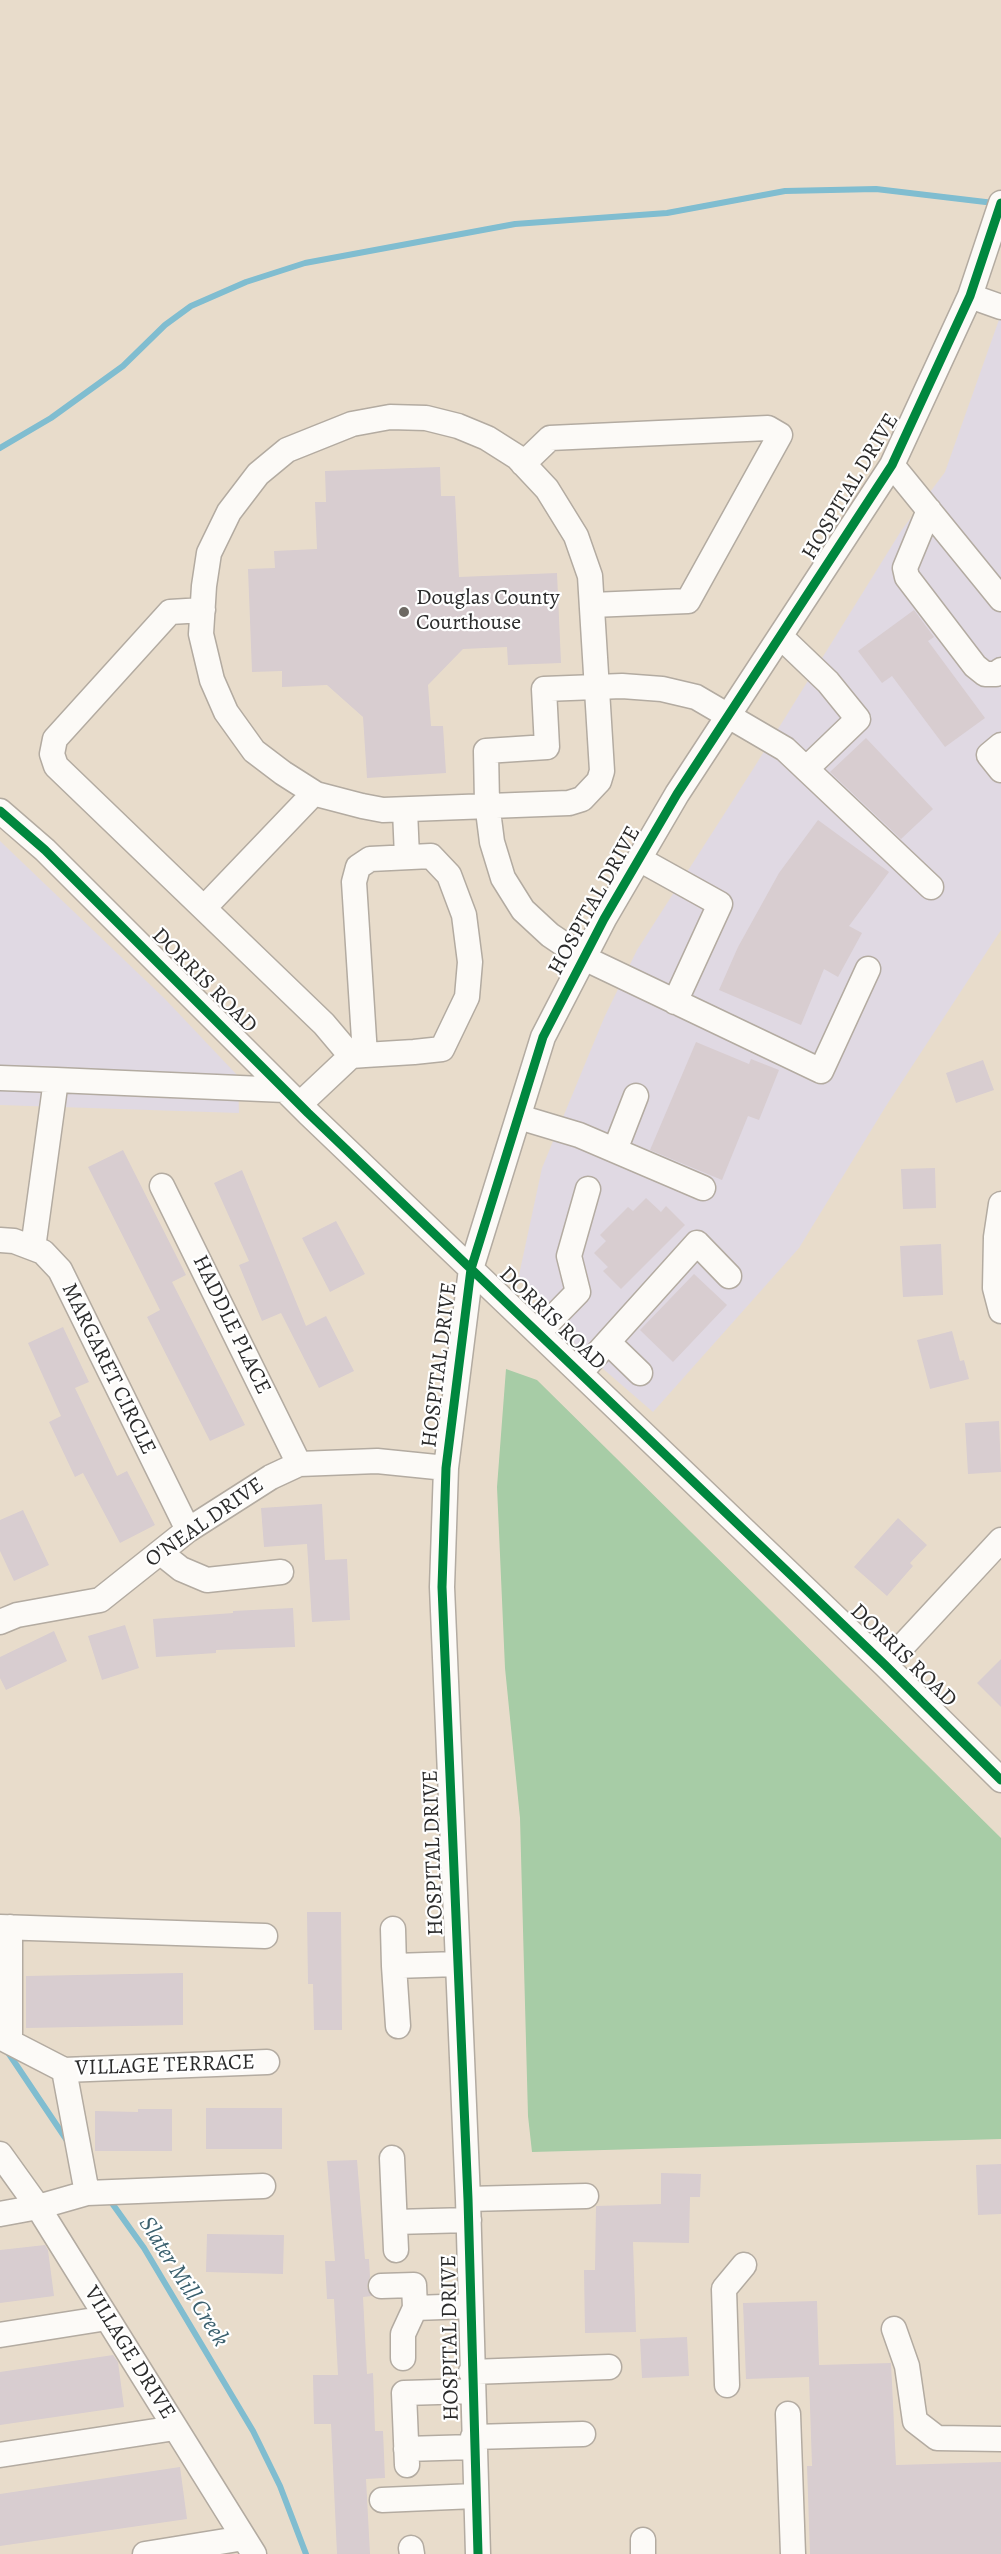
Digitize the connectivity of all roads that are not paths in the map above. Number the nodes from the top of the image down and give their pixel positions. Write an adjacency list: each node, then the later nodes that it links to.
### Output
1 (1001, 203): 2 (street, HOSPITAL DRIVE)
2 (970, 296): 3 (street); 5 (street, HOSPITAL DRIVE)
3 (1001, 307)
4 (524, 464): 8 (street); 8 (street); 9 (street)
5 (892, 465): 6 (street); 10 (street, HOSPITAL DRIVE)
6 (929, 510): 7 (street); 11 (street)
7 (1001, 599)
8 (592, 605): 12 (street)
9 (202, 610): 17 (street); 24 (street)
10 (781, 637): 13 (street, HOSPITAL DRIVE); 15 (street)
11 (1001, 670)
12 (598, 687): 13 (street); 18 (street); 18 (street)
13 (728, 717): 15 (street); 22 (street, HOSPITAL DRIVE)
14 (1001, 746): 16 (street)
15 (806, 769): 23 (street)
16 (1001, 770)
17 (314, 793): 19 (street); 24 (street)
18 (487, 806): 19 (street); 25 (street)
19 (405, 810): 21 (street)
20 (0, 811): 32 (street, DORRIS ROAD)
21 (407, 857): 28 (street); 28 (street)
22 (639, 859): 25 (street, HOSPITAL DRIVE); 27 (street)
23 (931, 887)
24 (204, 908): 28 (street)
25 (584, 958): 27 (street); 33 (street, HOSPITAL DRIVE)
26 (868, 969): 27 (street)
27 (675, 1002)
28 (358, 1056): 32 (street)
29 (0, 1078): 30 (street)
30 (56, 1080): 32 (street); 40 (street)
31 (636, 1096): 34 (street)
32 (292, 1097): 41 (street, DORRIS ROAD)
33 (519, 1117): 34 (street); 41 (street, HOSPITAL DRIVE)
34 (615, 1150): 36 (street)
35 (162, 1186): 48 (street, HADDLE PLACE)
36 (703, 1188)
37 (588, 1189): 44 (street)
38 (1001, 1204): 43 (street)
39 (0, 1240): 40 (street, MARGARET CIRCLE)
40 (33, 1248): 50 (street, MARGARET CIRCLE)
41 (471, 1269): 44 (street, DORRIS ROAD); 49 (street, HOSPITAL DRIVE)
42 (729, 1276): 45 (street)
43 (1001, 1311)
44 (538, 1333): 46 (street, DORRIS ROAD)
45 (608, 1342): 46 (street); 47 (street)
46 (580, 1373): 55 (street, DORRIS ROAD)
47 (640, 1373)
48 (299, 1464): 49 (street, O'NEAL DRIVE); 50 (street, O'NEAL DRIVE)
49 (446, 1468): 60 (street, HOSPITAL DRIVE)
50 (188, 1530): 52 (street, O'NEAL DRIVE)
51 (1001, 1540): 55 (street)
52 (161, 1553): 53 (street); 54 (street, O'NEAL DRIVE)
53 (282, 1572)
54 (3, 1614)
55 (885, 1665): 56 (street, DORRIS ROAD)
56 (1001, 1780)
57 (5, 1927): 59 (street); 63 (street)
58 (393, 1929): 61 (street)
59 (265, 1936)
60 (458, 1964): 61 (street); 72 (street, HOSPITAL DRIVE)
61 (394, 1966): 62 (street)
62 (398, 2026)
63 (5, 2039): 65 (street, VILLAGE TERRACE)
64 (267, 2062): 65 (street, VILLAGE TERRACE)
65 (64, 2070): 69 (street, VILLAGE TERRACE)
66 (0, 2154): 71 (street, VILLAGE DRIVE)
67 (392, 2158): 74 (street)
68 (263, 2186): 69 (street)
69 (87, 2193): 71 (street)
70 (586, 2196): 72 (street)
71 (38, 2207): 73 (street); 79 (street, VILLAGE DRIVE)
72 (468, 2209): 74 (street); 77 (street, HOSPITAL DRIVE)
73 (0, 2214)
74 (395, 2222): 75 (street)
75 (396, 2250)
76 (381, 2286): 78 (street)
77 (470, 2306): 78 (street); 84 (street, HOSPITAL DRIVE)
78 (415, 2308): 82 (street)
79 (107, 2318): 81 (street); 86 (street, VILLAGE DRIVE)
80 (894, 2329): 88 (street)
81 (0, 2335)
82 (403, 2358)
83 (609, 2367): 84 (street)
84 (471, 2381): 89 (street, HOSPITAL DRIVE); 89 (street)
85 (788, 2414): 96 (street)
86 (175, 2428): 90 (street); 93 (street, VILLAGE DRIVE)
87 (583, 2434): 89 (street)
88 (1001, 2439)
89 (473, 2442): 91 (street, HOSPITAL DRIVE)
90 (0, 2455)
91 (475, 2496): 92 (street); 95 (street, HOSPITAL DRIVE)
92 (382, 2500)
93 (249, 2546): 94 (street)
94 (145, 2554)
95 (478, 2554)
96 (793, 2554)

